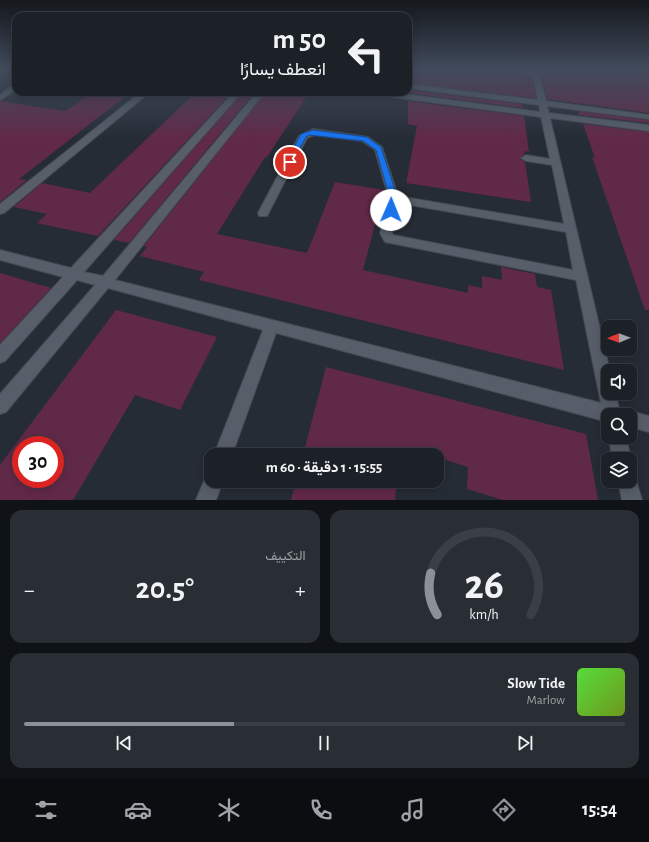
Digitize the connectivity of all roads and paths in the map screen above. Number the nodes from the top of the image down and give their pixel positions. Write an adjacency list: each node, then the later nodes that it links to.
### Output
1 (8, 92): 8 (street)
2 (458, 92): 9 (street)
3 (540, 92): 9 (street)
4 (141, 96): 16 (street)
5 (234, 96): 20 (street)
6 (258, 96): 22 (street)
7 (399, 96): 10 (street)
8 (0, 98)
9 (542, 103): 10 (street); 11 (street)
10 (545, 116): 12 (street); 14 (street)
11 (649, 117)
12 (649, 128)
13 (526, 158): 14 (street)
14 (556, 163): 18 (street)
15 (394, 199): 17 (street); 18 (street); 21 (street)
16 (0, 210)
17 (263, 213)
18 (571, 229): 21 (street)
19 (0, 255): 20 (street)
20 (75, 275): 22 (street); 24 (street)
21 (580, 276): 26 (street)
22 (105, 282): 23 (street); 25 (street)
23 (272, 326): 27 (street); 30 (street)
24 (0, 356)
25 (0, 406)
26 (612, 408)
27 (601, 412)
28 (637, 421): 29 (street)
29 (649, 424)
30 (226, 448)
31 (211, 488): 33 (street)
32 (629, 488): 34 (street)
33 (206, 500)
34 (632, 500)

